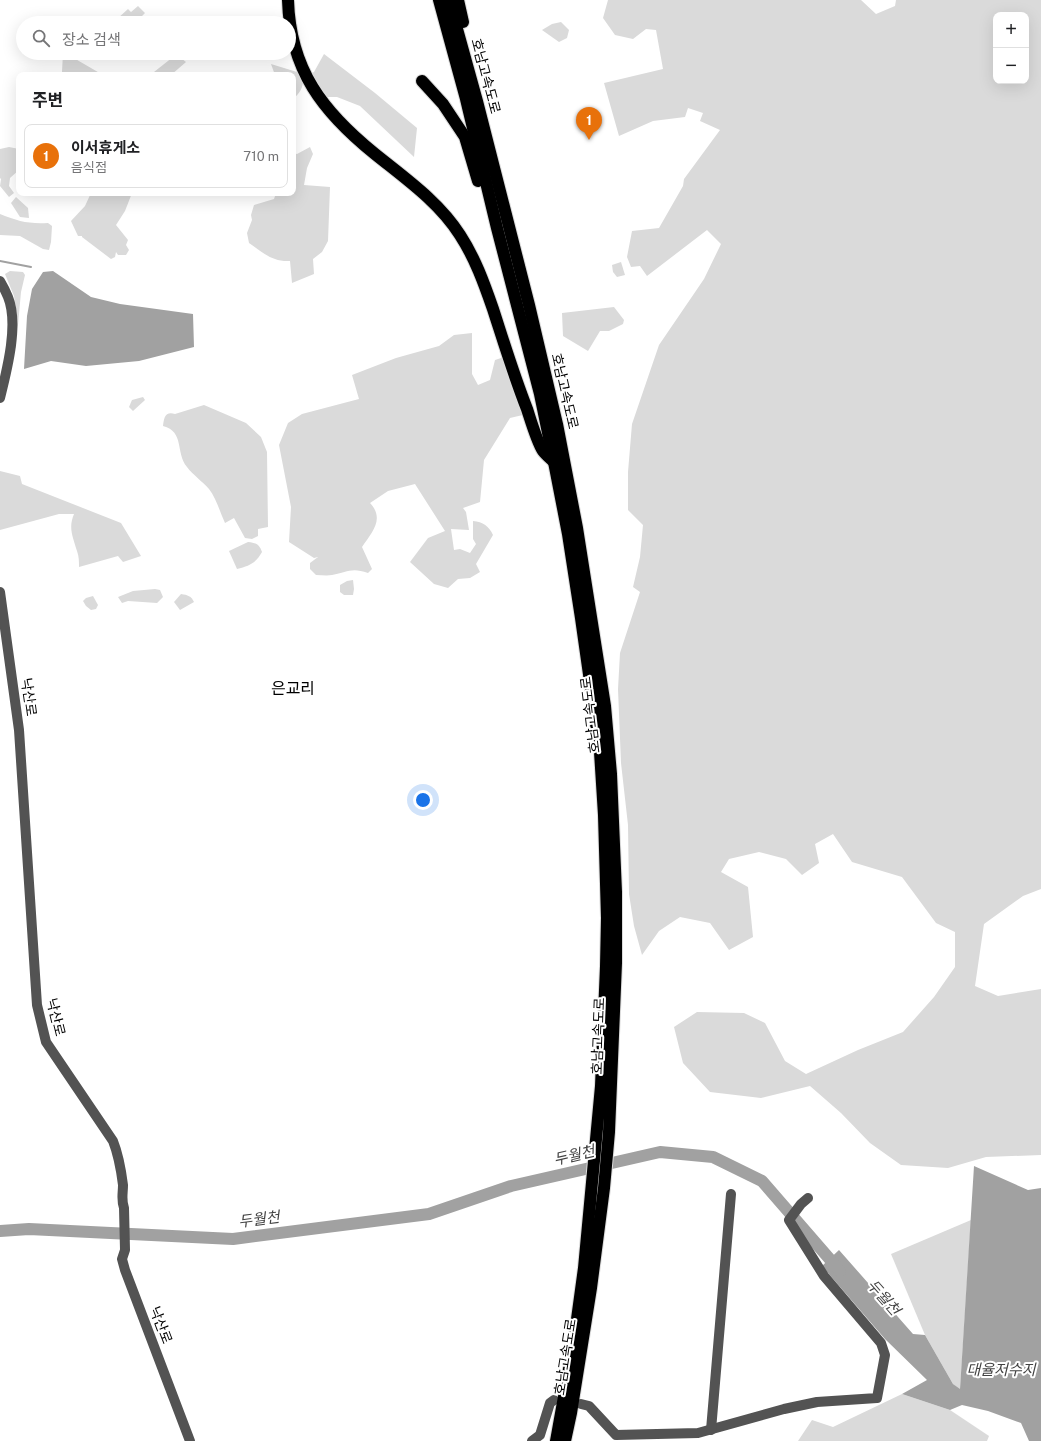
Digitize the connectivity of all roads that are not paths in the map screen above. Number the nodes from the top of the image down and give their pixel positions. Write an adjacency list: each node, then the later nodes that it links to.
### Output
1 (288, 0): 5 (highway)
2 (439, 0): 9 (highway, 호남고속도로)
3 (449, 0): 8 (highway, 호남고속도로)
4 (458, 0): 8 (highway)
5 (289, 16)
6 (296, 50): 12 (highway)
7 (422, 81): 9 (highway)
8 (477, 101): 15 (highway, 호남고속도로)
9 (497, 228): 12 (highway, 호남고속도로)
10 (0, 281): 11 (street)
11 (0, 398)
12 (554, 462): 15 (highway, 호남고속도로)
13 (0, 592): 14 (street, 낙산로)
14 (2, 610): 23 (street, 낙산로)
15 (603, 1134): 25 (highway, 호남고속도로); 26 (highway, 호남고속도로)
16 (731, 1194): 20 (street)
17 (804, 1201): 20 (street)
18 (554, 1400): 24 (street)
19 (581, 1404): 22 (street)
20 (711, 1430): 21 (street)
21 (696, 1437): 22 (street)
22 (616, 1438)
23 (190, 1441)
24 (532, 1441)
25 (556, 1441)
26 (565, 1441)

